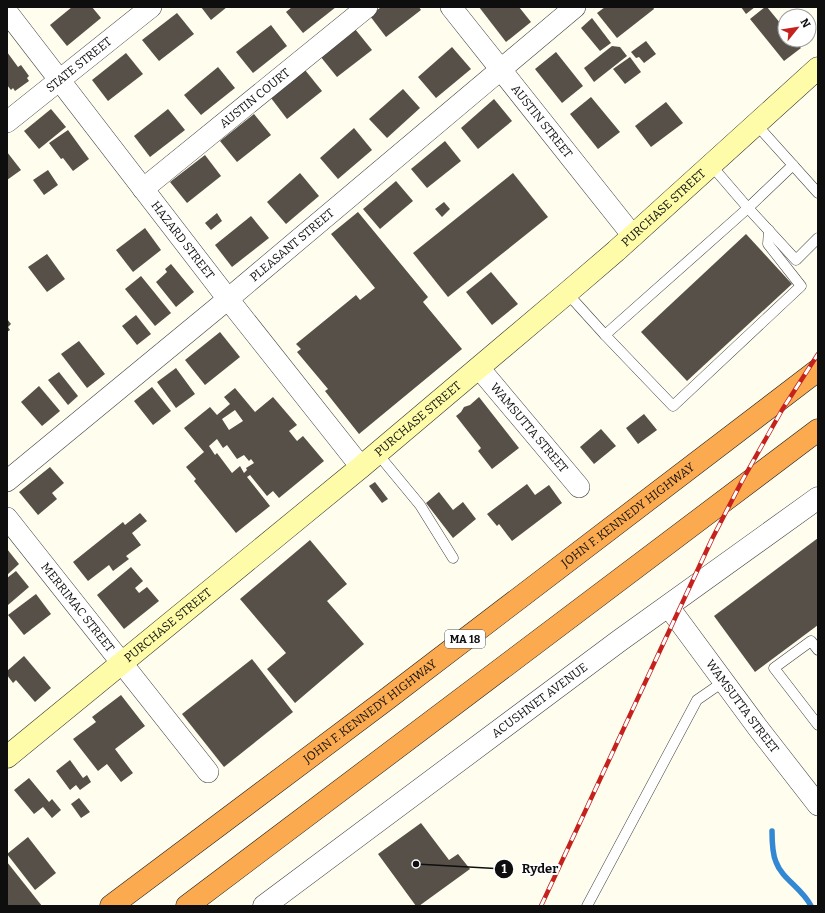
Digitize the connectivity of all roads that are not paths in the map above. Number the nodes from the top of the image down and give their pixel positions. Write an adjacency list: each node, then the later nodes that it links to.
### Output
1 (151, 7): 8 (street, STATE STREET)
2 (367, 7): 13 (street, AUSTIN COURT)
3 (451, 7): 7 (street, AUSTIN STREET)
4 (574, 7): 7 (street, PLEASANT STREET)
5 (7, 12): 8 (street, HAZARD STREET)
6 (818, 68): 10 (main road, PURCHASE STREET)
7 (501, 70): 17 (street, AUSTIN STREET); 20 (street, PLEASANT STREET)
8 (60, 80): 9 (street, STATE STREET); 13 (street, HAZARD STREET)
9 (7, 122)
10 (756, 124): 11 (main road, PURCHASE STREET); 12 (lane)
11 (711, 165): 15 (lane); 17 (main road, PURCHASE STREET)
12 (793, 165): 14 (lane); 15 (lane)
13 (143, 189): 20 (street, HAZARD STREET)
14 (818, 193)
15 (748, 208): 16 (lane); 21 (lane)
16 (769, 230): 18 (lane); 21 (lane)
17 (633, 236): 19 (main road, PURCHASE STREET)
18 (818, 238)
19 (567, 293): 21 (lane); 22 (main road, PURCHASE STREET)
20 (228, 299): 25 (street, HAZARD STREET); 26 (street, PLEASANT STREET)
21 (605, 335)
22 (479, 368): 25 (main road, PURCHASE STREET); 27 (street, WAMSUTTA STREET)
23 (818, 370): 39 (highway, JOHN F. KENNEDY HIGHWAY / MA 18)
24 (818, 430): 40 (highway)
25 (369, 460): 30 (lane); 33 (main road, PURCHASE STREET)
26 (7, 481)
27 (579, 487)
28 (818, 498): 31 (street, ACUSHNET AVENUE)
29 (7, 518): 33 (street, MERRIMAC STREET)
30 (453, 558)
31 (668, 606): 34 (street, WAMSUTTA STREET); 41 (street, ACUSHNET AVENUE)
32 (818, 650): 35 (lane)
33 (122, 663): 36 (main road, PURCHASE STREET); 37 (street, MERRIMAC STREET)
34 (724, 682): 38 (street, WAMSUTTA STREET); 42 (lane)
35 (818, 725)
36 (7, 757)
37 (208, 772)
38 (818, 805)
39 (111, 906)
40 (188, 906)
41 (264, 906)
42 (587, 906)

